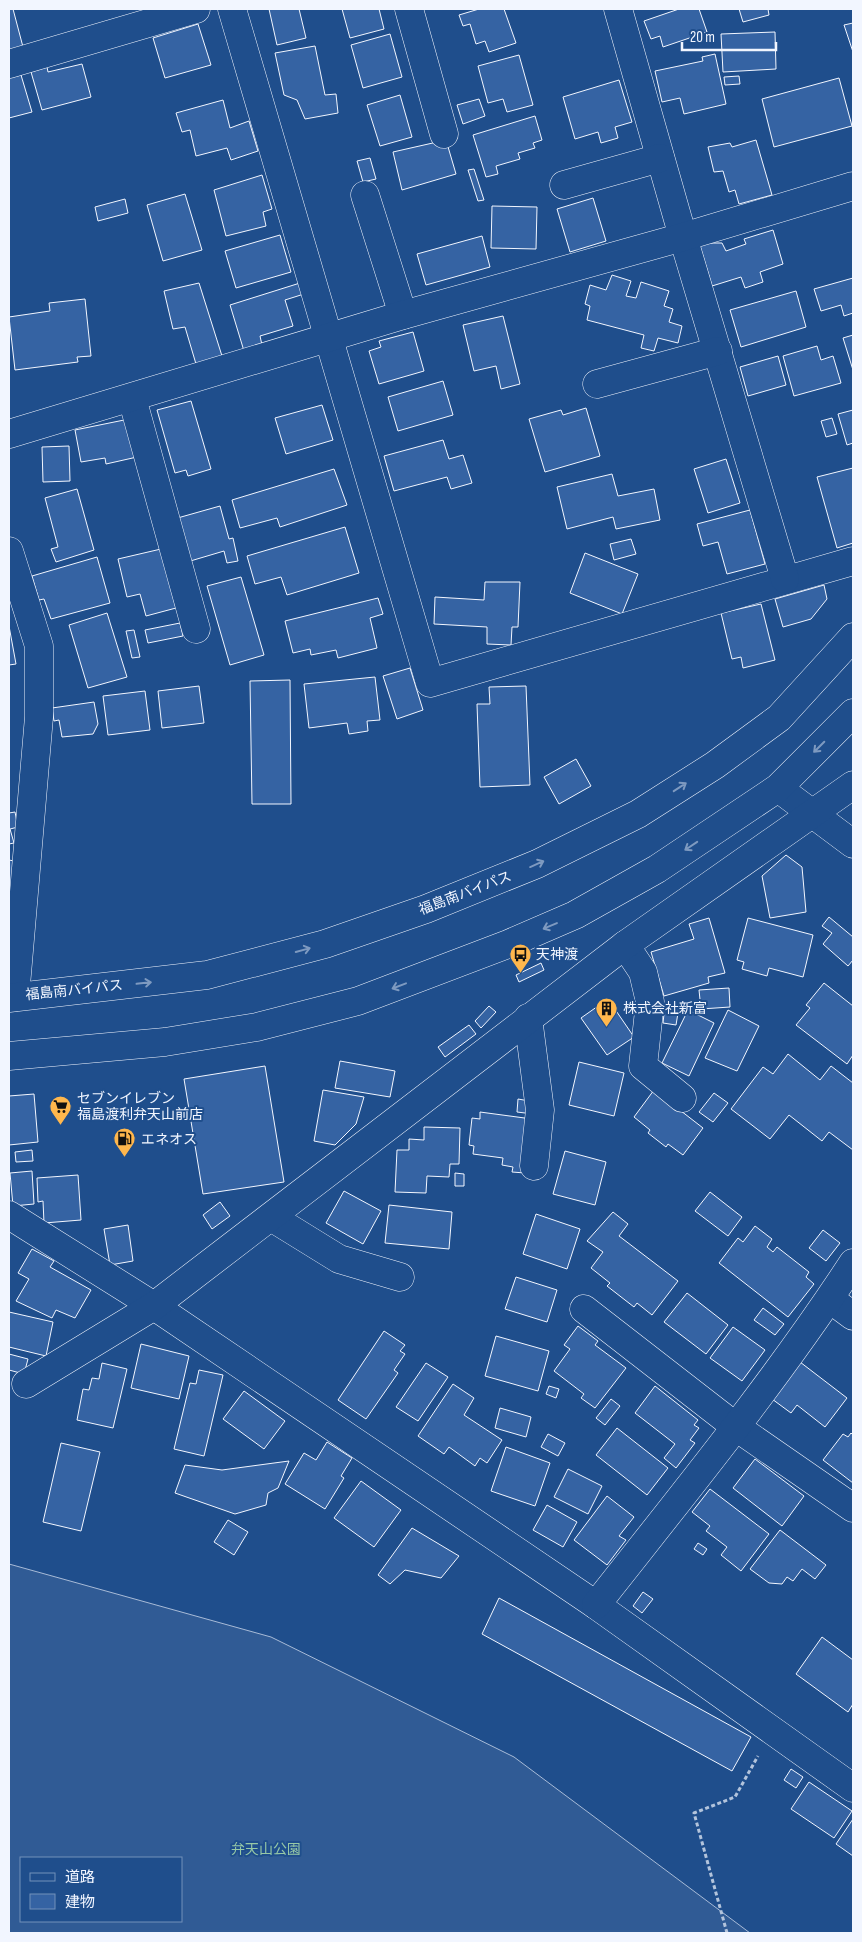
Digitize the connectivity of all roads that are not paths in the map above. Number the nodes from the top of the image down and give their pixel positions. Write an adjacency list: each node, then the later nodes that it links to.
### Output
1 (196, 9): 5 (main road)
2 (232, 9): 13 (main road)
3 (409, 9): 6 (main road)
4 (621, 10): 7 (main road)
5 (9, 64)
6 (444, 134)
7 (660, 158): 8 (main road); 11 (main road)
8 (564, 185)
9 (853, 186): 11 (main road)
10 (365, 195): 12 (main road)
11 (683, 237): 12 (main road); 14 (main road)
12 (403, 316): 13 (main road)
13 (329, 339): 16 (main road); 20 (main road)
14 (718, 351): 15 (main road); 20 (main road)
15 (597, 384)
16 (132, 398): 17 (main road); 21 (main road)
17 (9, 434)
18 (9, 551): 29 (main road)
19 (853, 561): 20 (main road)
20 (785, 579)
21 (196, 628)
22 (853, 637): 29 (main road, 福島南バイパス, one-way to 22)
23 (853, 712): 25 (main road, one-way to 25)
24 (853, 785): 26 (main road)
25 (778, 788): 26 (main road); 31 (main road, one-way to 31)
26 (814, 814): 27 (main road); 28 (main road)
27 (853, 844)
28 (625, 945): 30 (main road); 32 (main road)
29 (12, 997)
30 (528, 1018): 33 (main road); 35 (main road)
31 (9, 1056)
32 (682, 1098)
33 (534, 1166)
34 (9, 1215): 39 (main road)
35 (271, 1216): 37 (main road); 39 (main road)
36 (853, 1263): 38 (main road)
37 (400, 1277)
38 (830, 1299): 41 (main road); 43 (main road)
39 (154, 1306): 42 (main road); 45 (main road)
40 (584, 1309): 43 (main road)
41 (853, 1316)
42 (26, 1384)
43 (736, 1426): 44 (main road); 45 (main road)
44 (853, 1508)
45 (596, 1605): 46 (main road)
46 (853, 1788)

